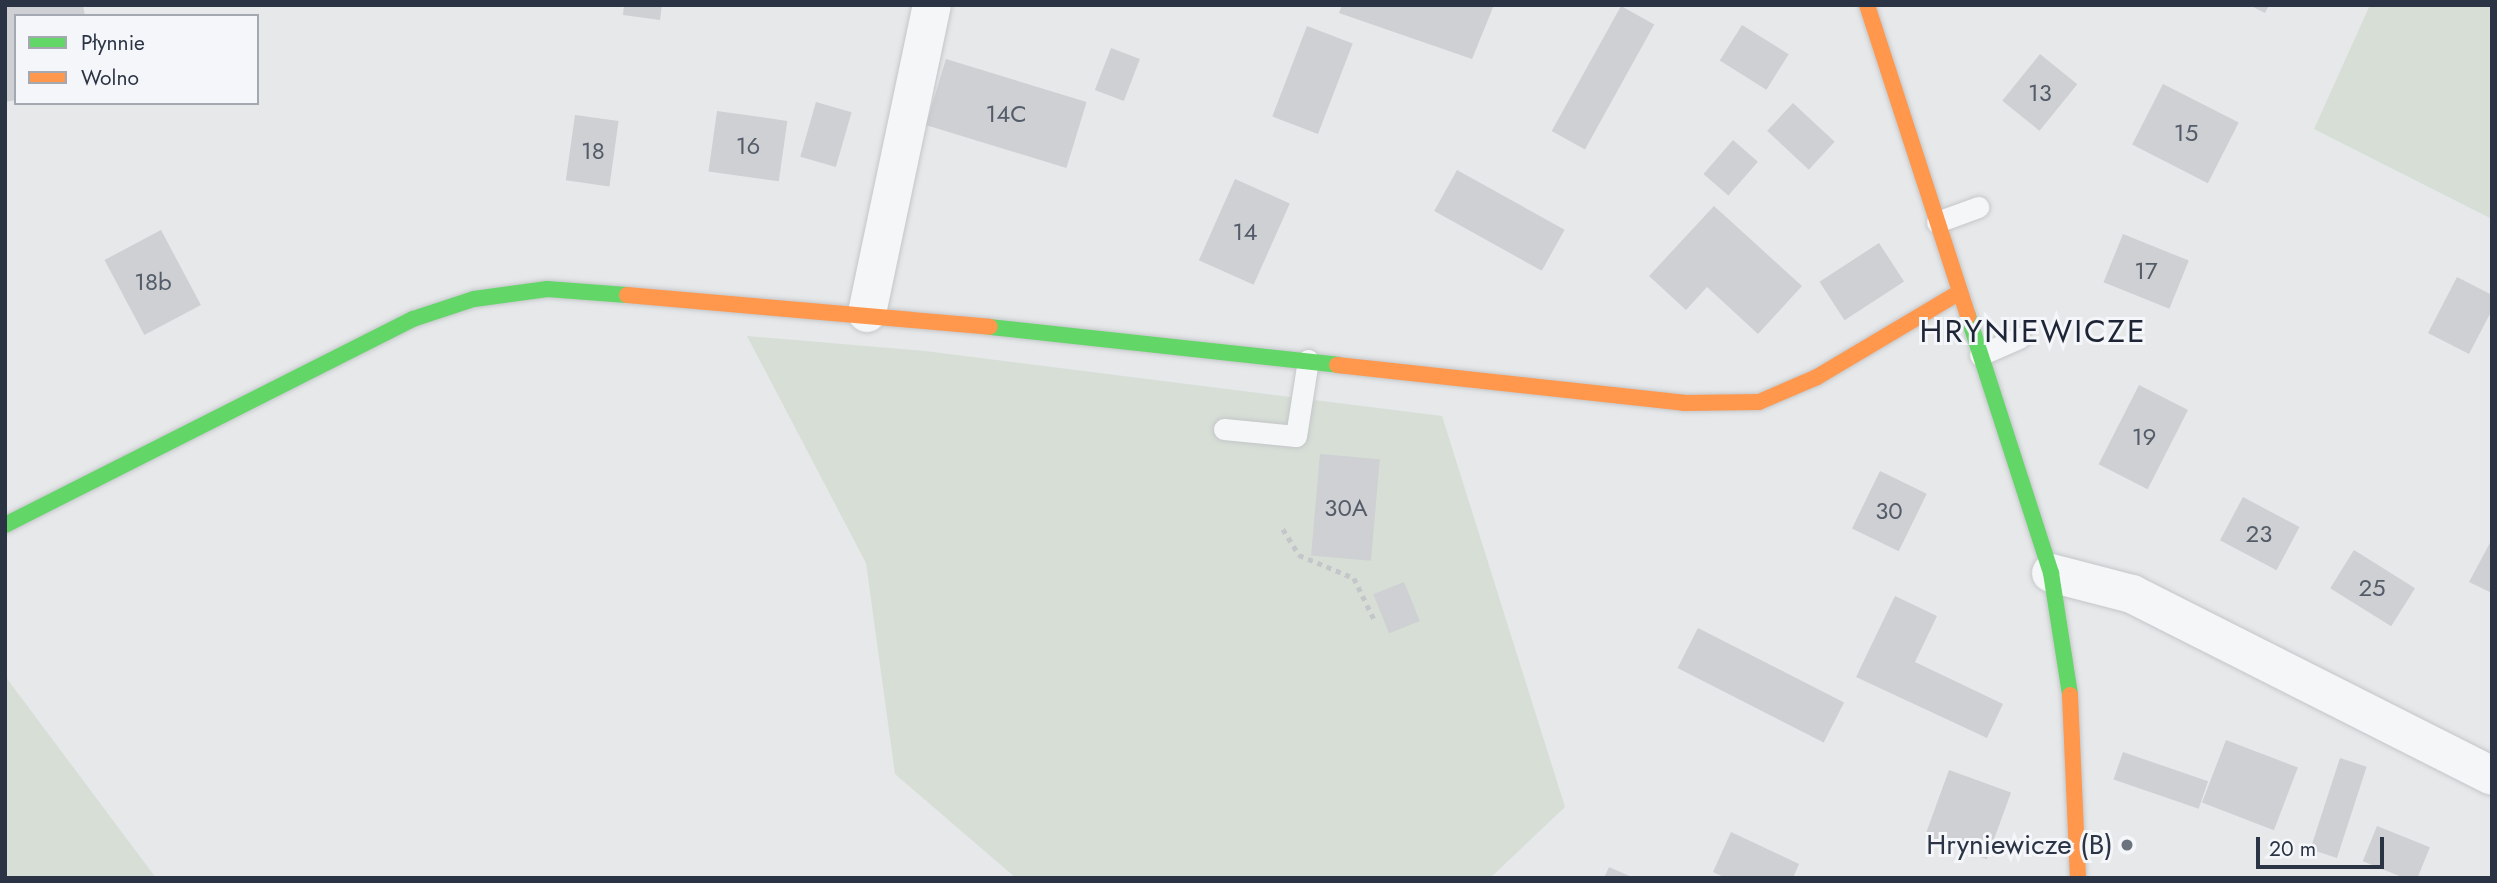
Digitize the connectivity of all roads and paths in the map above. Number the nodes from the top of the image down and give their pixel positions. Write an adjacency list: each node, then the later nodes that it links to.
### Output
1 (932, 5): 6 (street)
2 (1867, 5): 4 (street)
3 (1978, 207): 4 (lane)
4 (1937, 222): 5 (street)
5 (1960, 292): 8 (street); 9 (street)
6 (867, 313): 9 (street); 11 (street)
7 (2020, 338): 8 (lane)
8 (1980, 355): 13 (street)
9 (1308, 360): 10 (lane)
10 (1224, 429)
11 (5, 525)
12 (1283, 529): 14 (path)
13 (2051, 573): 15 (street); 16 (street)
14 (1375, 621)
15 (2492, 776)
16 (2078, 878)

